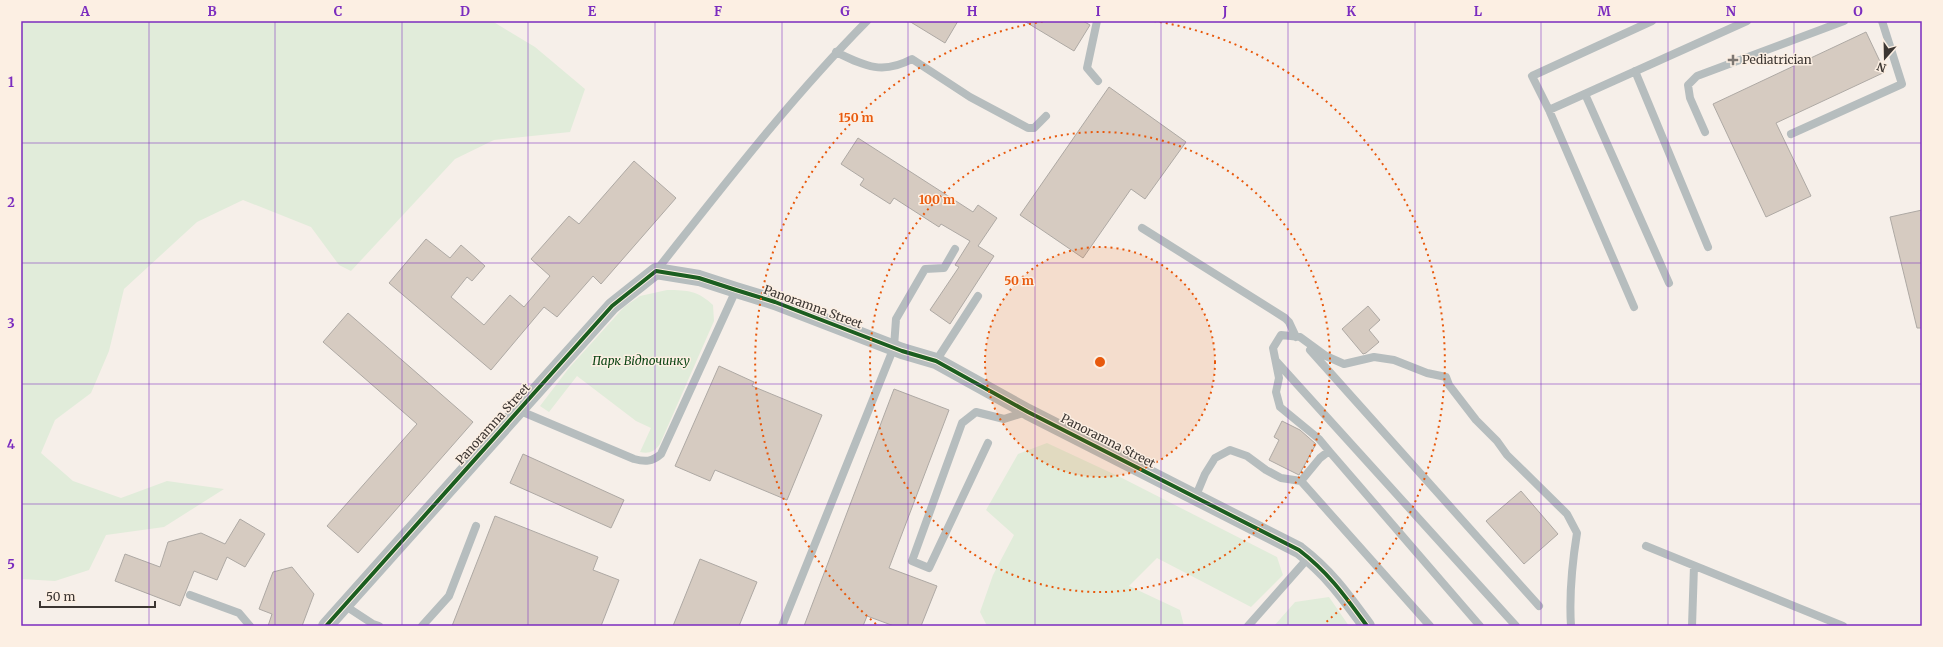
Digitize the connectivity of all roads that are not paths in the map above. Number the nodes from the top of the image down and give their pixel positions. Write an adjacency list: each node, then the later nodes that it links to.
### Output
1 (868, 21): 7 (lane)
2 (1097, 21): 9 (lane)
3 (1652, 21): 11 (lane)
4 (1747, 21): 8 (lane)
5 (1844, 21): 13 (lane)
6 (1882, 21): 14 (lane)
7 (836, 52): 12 (lane); 18 (lane)
8 (1635, 71): 10 (lane); 16 (lane)
9 (1098, 81)
10 (1585, 94): 11 (lane); 19 (lane)
11 (1549, 110): 22 (lane)
12 (1046, 116)
13 (1705, 132)
14 (1791, 134)
15 (1142, 228): 23 (lane)
16 (1708, 247)
17 (955, 249): 24 (lane)
18 (656, 271): 20 (street, Panoramna Street); 27 (street, Panoramna Street)
19 (1669, 283)
20 (736, 290): 24 (street, Panoramna Street); 27 (lane)
21 (978, 296): 25 (lane)
22 (1634, 307)
23 (1298, 337): 26 (lane); 39 (lane); 50 (lane)
24 (894, 347): 25 (street, Panoramna Street); 44 (lane)
25 (936, 360): 28 (street, Panoramna Street)
26 (1276, 361): 30 (lane); 49 (lane)
27 (518, 410): 38 (street, Panoramna Street)
28 (1028, 412): 29 (lane); 32 (street, Panoramna Street)
29 (988, 443)
30 (1329, 451): 31 (lane); 48 (lane)
31 (1301, 481): 32 (lane); 47 (lane)
32 (1196, 498): 35 (street, Panoramna Street)
33 (476, 526): 43 (lane)
34 (1646, 546): 36 (lane)
35 (1309, 558): 45 (lane); 46 (street, Panoramna Street)
36 (1694, 566): 51 (lane); 52 (lane)
37 (190, 595): 40 (lane)
38 (344, 605): 41 (street, Panoramna Street); 42 (lane)
39 (1539, 606)
40 (250, 626)
41 (326, 626)
42 (380, 626)
43 (422, 626)
44 (782, 626)
45 (1248, 626)
46 (1367, 626)
47 (1430, 626)
48 (1480, 626)
49 (1516, 626)
50 (1571, 626)
51 (1692, 626)
52 (1843, 626)

